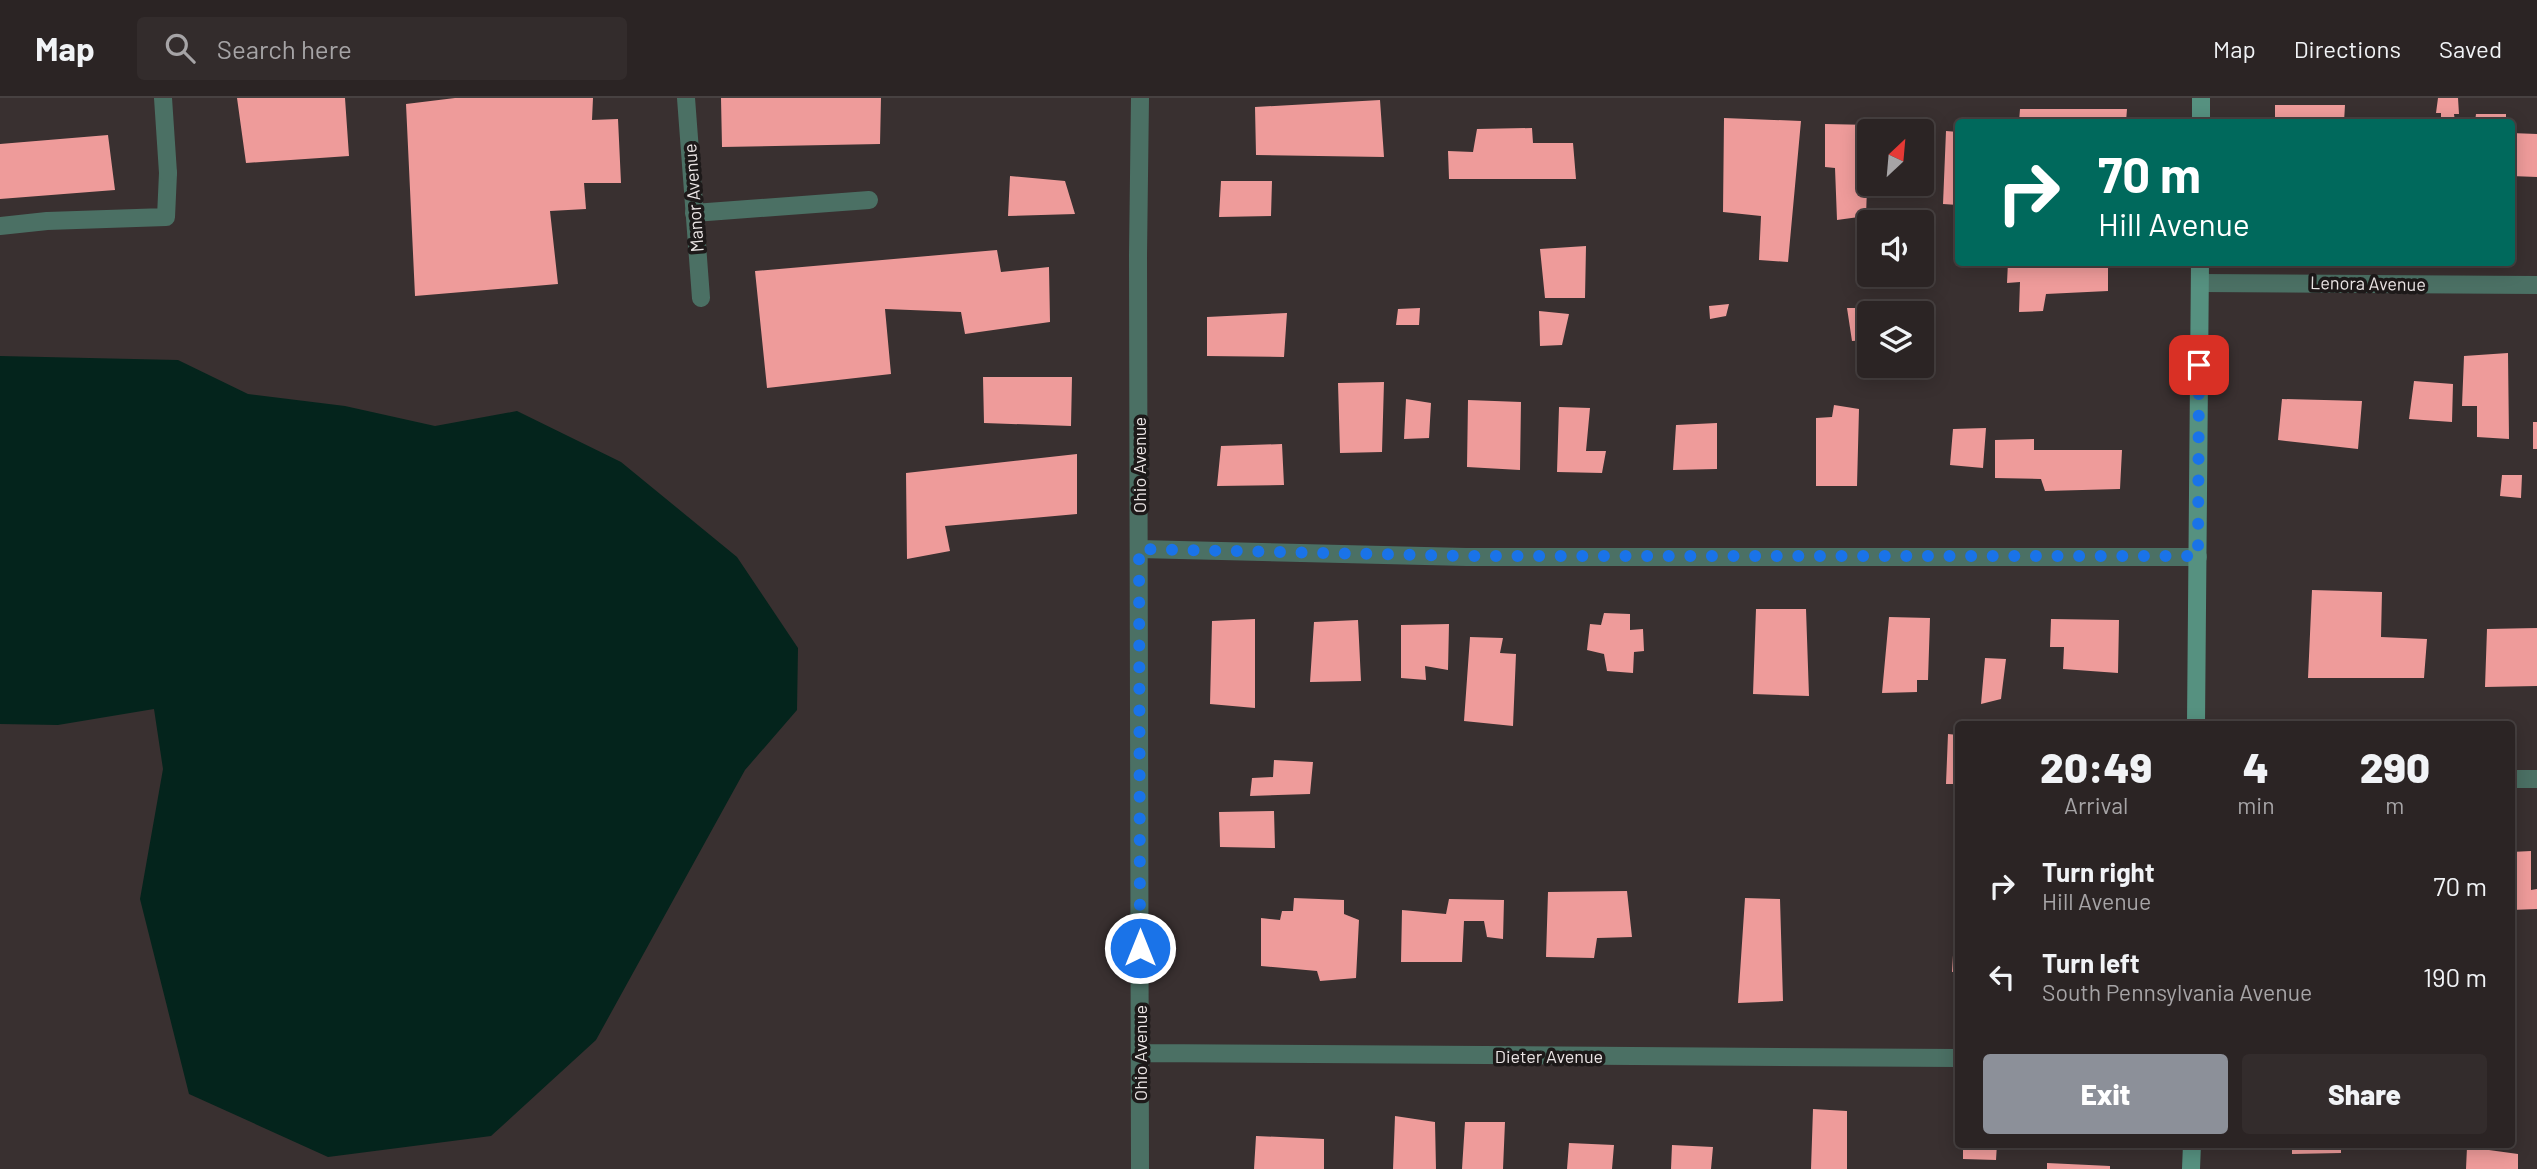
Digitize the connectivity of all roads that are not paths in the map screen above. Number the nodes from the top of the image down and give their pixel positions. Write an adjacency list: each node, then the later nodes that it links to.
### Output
1 (163, 98): 8 (street)
2 (685, 98): 7 (street, Manor Avenue)
3 (1140, 98): 13 (street, Ohio Avenue)
4 (2201, 98): 5 (main road)
5 (2200, 119)
6 (869, 200): 7 (street)
7 (694, 213): 12 (street, Manor Avenue)
8 (0, 226)
9 (2200, 266): 10 (main road)
10 (2200, 283): 11 (street, Lenora Avenue); 14 (main road)
11 (2537, 285)
12 (701, 298)
13 (1139, 549): 14 (street); 18 (street, Ohio Avenue)
14 (2198, 556): 15 (main road)
15 (2196, 721)
16 (2515, 779): 17 (street)
17 (2537, 779)
18 (1140, 1053): 19 (street, Dieter Avenue); 21 (street, Ohio Avenue)
19 (1955, 1058)
20 (2192, 1148): 22 (main road)
21 (1140, 1169)
22 (2191, 1169)

